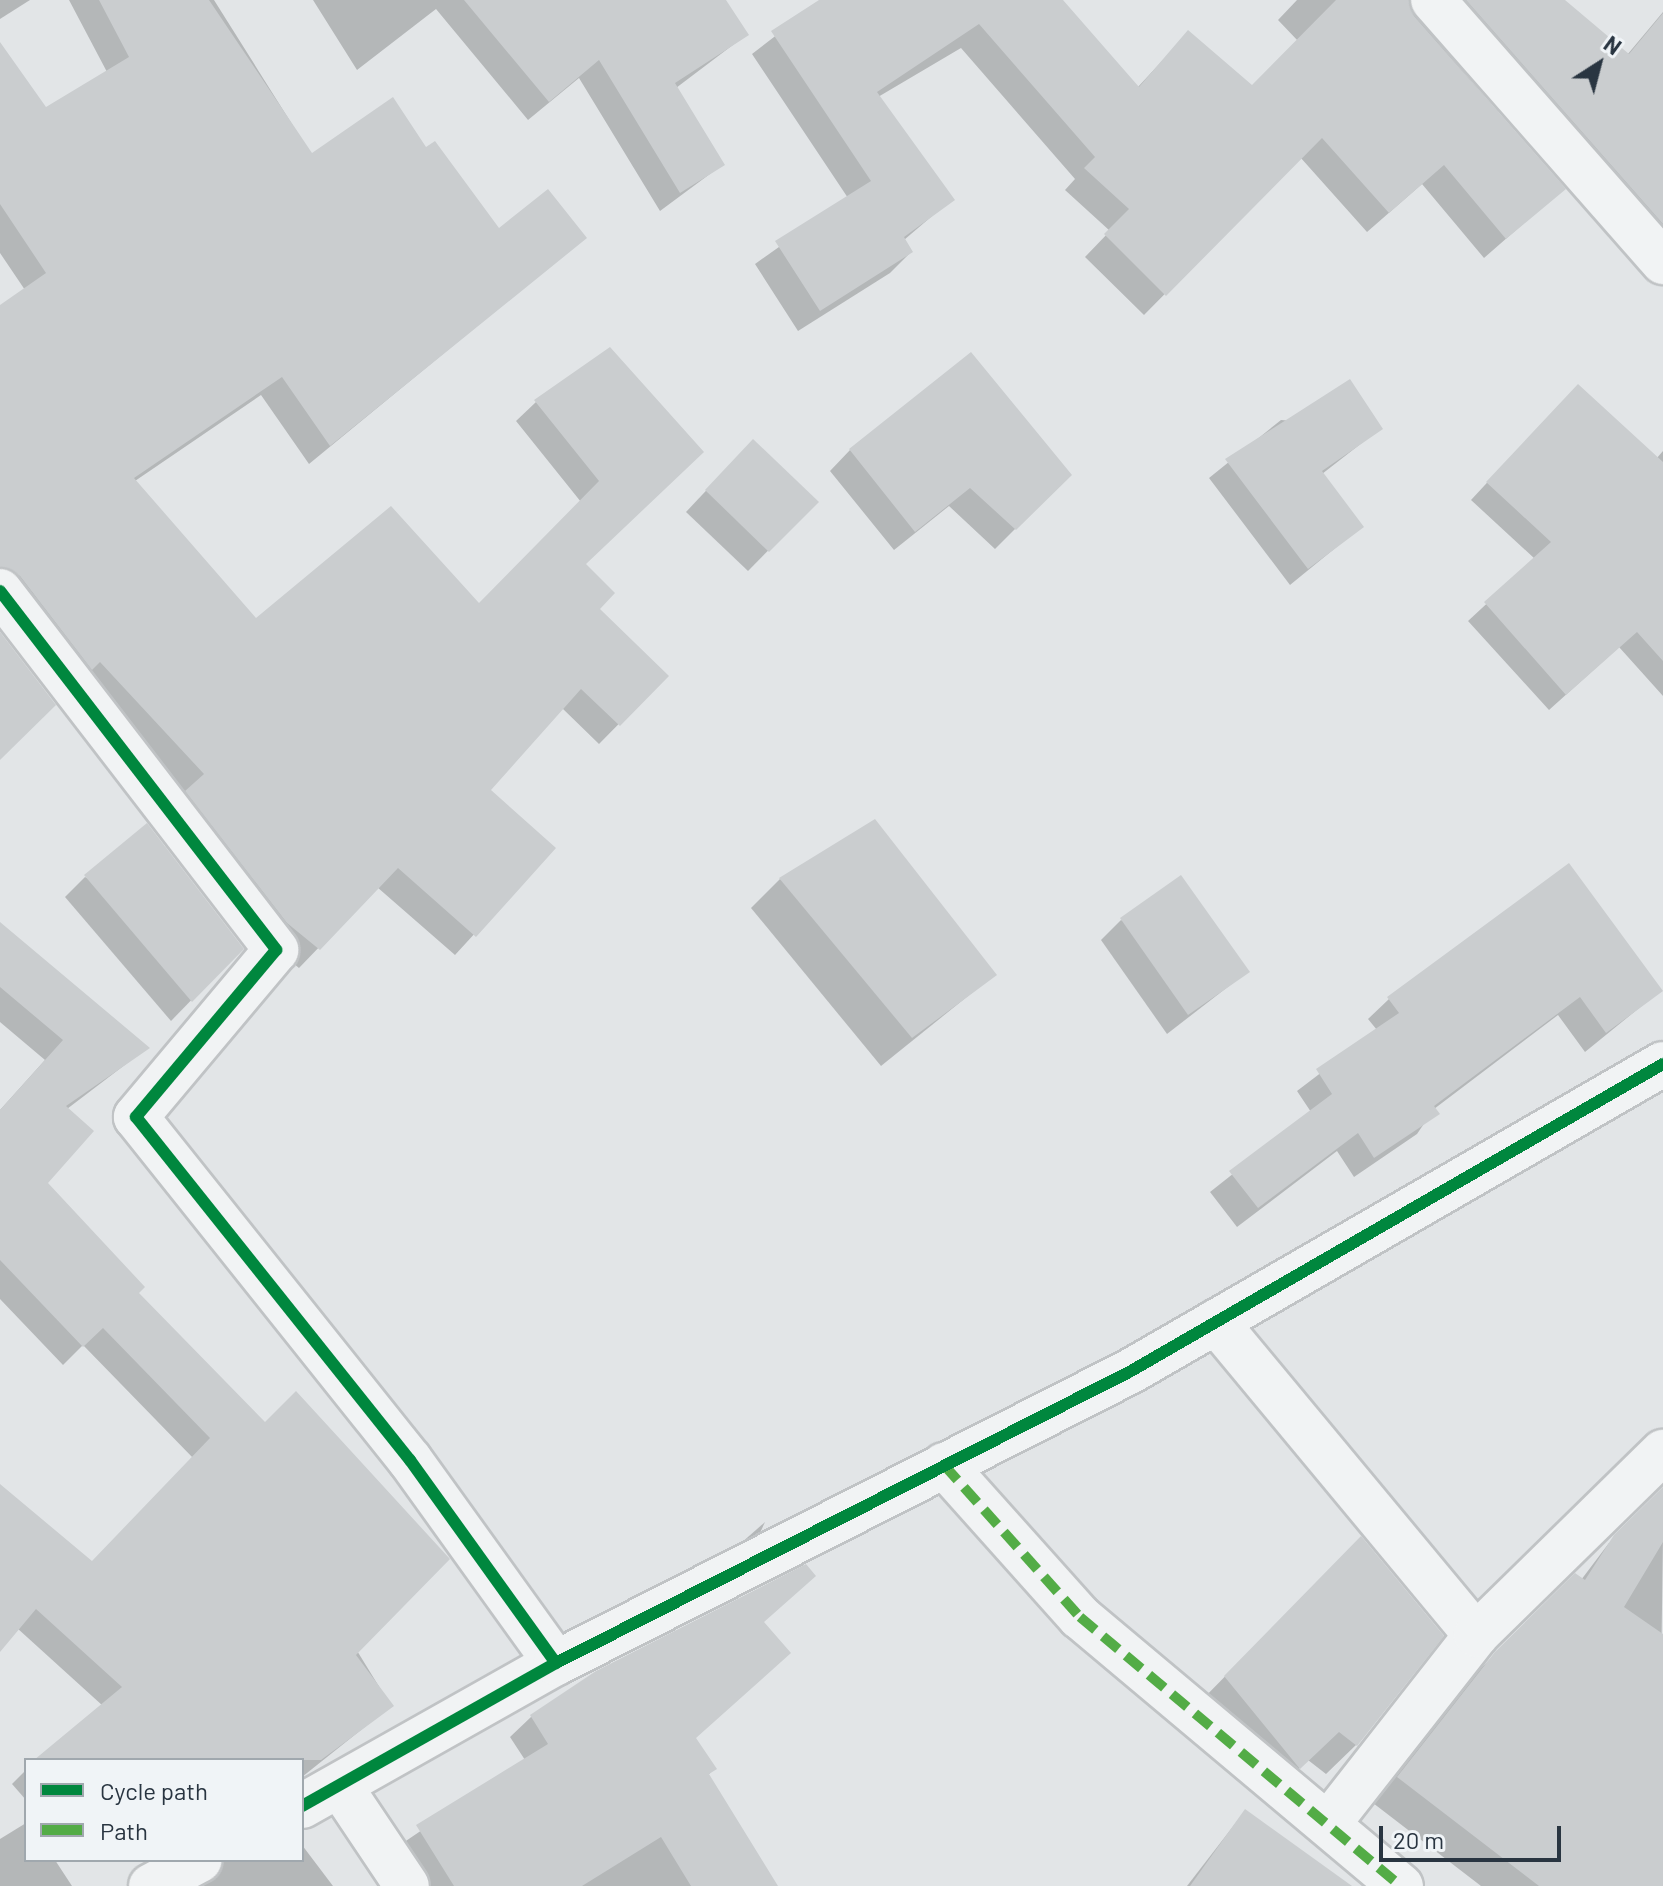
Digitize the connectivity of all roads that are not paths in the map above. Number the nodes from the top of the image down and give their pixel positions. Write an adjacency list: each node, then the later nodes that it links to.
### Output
1 (1433, 0): 2 (street)
2 (1663, 262)
3 (0, 591): 9 (street)
4 (1663, 1064): 5 (street)
5 (1216, 1322): 7 (street); 8 (street)
6 (1663, 1452): 8 (street)
7 (944, 1465): 9 (street); 12 (street)
8 (1476, 1635): 12 (street)
9 (556, 1663): 10 (street)
10 (340, 1786): 11 (street); 15 (street)
11 (304, 1805)
12 (1328, 1824): 16 (street)
13 (196, 1862): 14 (street)
14 (151, 1886)
15 (407, 1886)
16 (1401, 1886)

